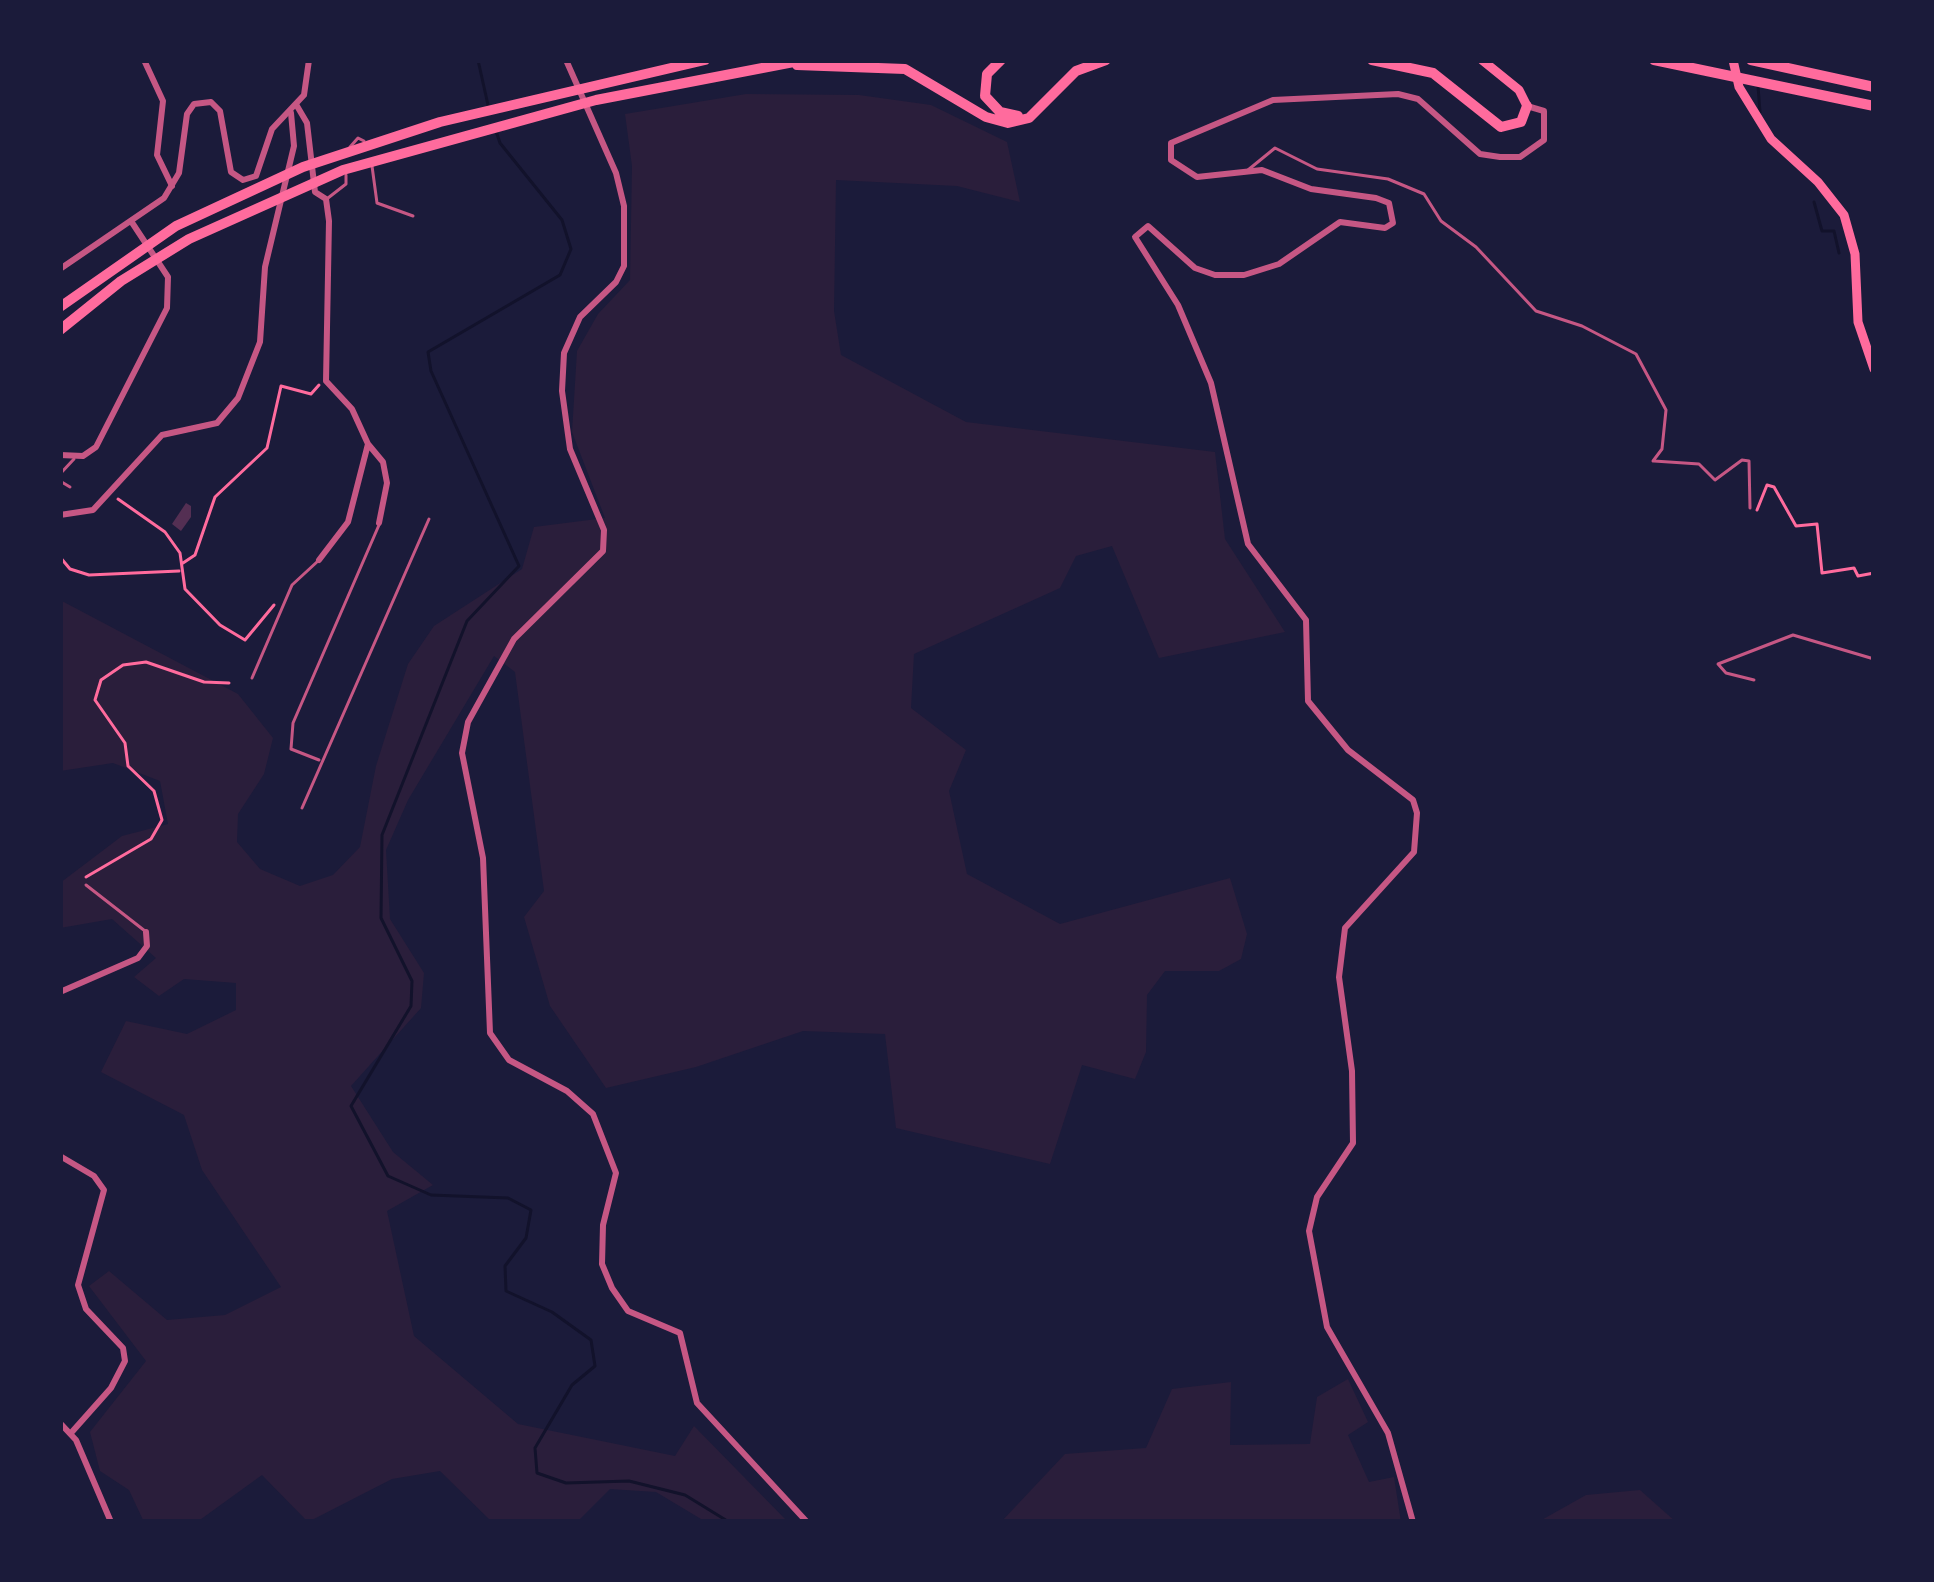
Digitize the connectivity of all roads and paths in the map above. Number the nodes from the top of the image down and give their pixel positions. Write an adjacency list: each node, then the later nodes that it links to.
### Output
1 (144, 60): 20 (street)
2 (309, 60): 17 (street)
3 (566, 60): 58 (street)
4 (706, 60): 25 (highway)
5 (804, 60): 13 (highway)
6 (1001, 60): 18 (highway)
7 (1106, 60): 18 (highway)
8 (1372, 60): 15 (highway)
9 (1482, 60): 15 (main road)
10 (1654, 60): 16 (highway)
11 (1733, 60): 27 (main road)
12 (1751, 60): 14 (highway)
13 (764, 66): 18 (highway); 26 (highway)
14 (1874, 87)
15 (1527, 106): 19 (street)
16 (1874, 106)
17 (294, 109): 20 (street); 21 (street); 34 (street)
18 (1034, 115)
19 (1246, 173): 35 (lane); 59 (street)
20 (172, 186): 23 (street)
21 (326, 199): 22 (lane); 28 (street)
22 (413, 216)
23 (134, 225): 24 (street); 31 (street)
24 (60, 269)
25 (60, 308)
26 (60, 330)
27 (1874, 369)
28 (326, 381): 29 (street); 41 (path)
29 (368, 444): 38 (street); 40 (street)
30 (60, 455): 31 (street)
31 (74, 457): 32 (lane)
32 (60, 477): 33 (lane)
33 (70, 487)
34 (112, 494): 36 (street); 41 (path)
35 (1750, 508): 43 (path)
36 (60, 515)
37 (429, 519): 49 (lane)
38 (379, 523): 49 (lane)
39 (60, 557): 42 (path)
40 (319, 560): 46 (lane)
41 (182, 564): 42 (path)
42 (180, 571): 44 (path)
43 (1874, 573)
44 (280, 598)
45 (1874, 659): 47 (lane)
46 (252, 678)
47 (1754, 680)
48 (229, 683): 51 (path)
49 (320, 761): 50 (lane)
50 (302, 808)
51 (86, 885): 52 (lane)
52 (146, 932): 53 (street)
53 (60, 992)
54 (60, 1156): 56 (street)
55 (60, 1424): 56 (street)
56 (71, 1433): 57 (street)
57 (111, 1522)
58 (807, 1522)
59 (1413, 1522)

